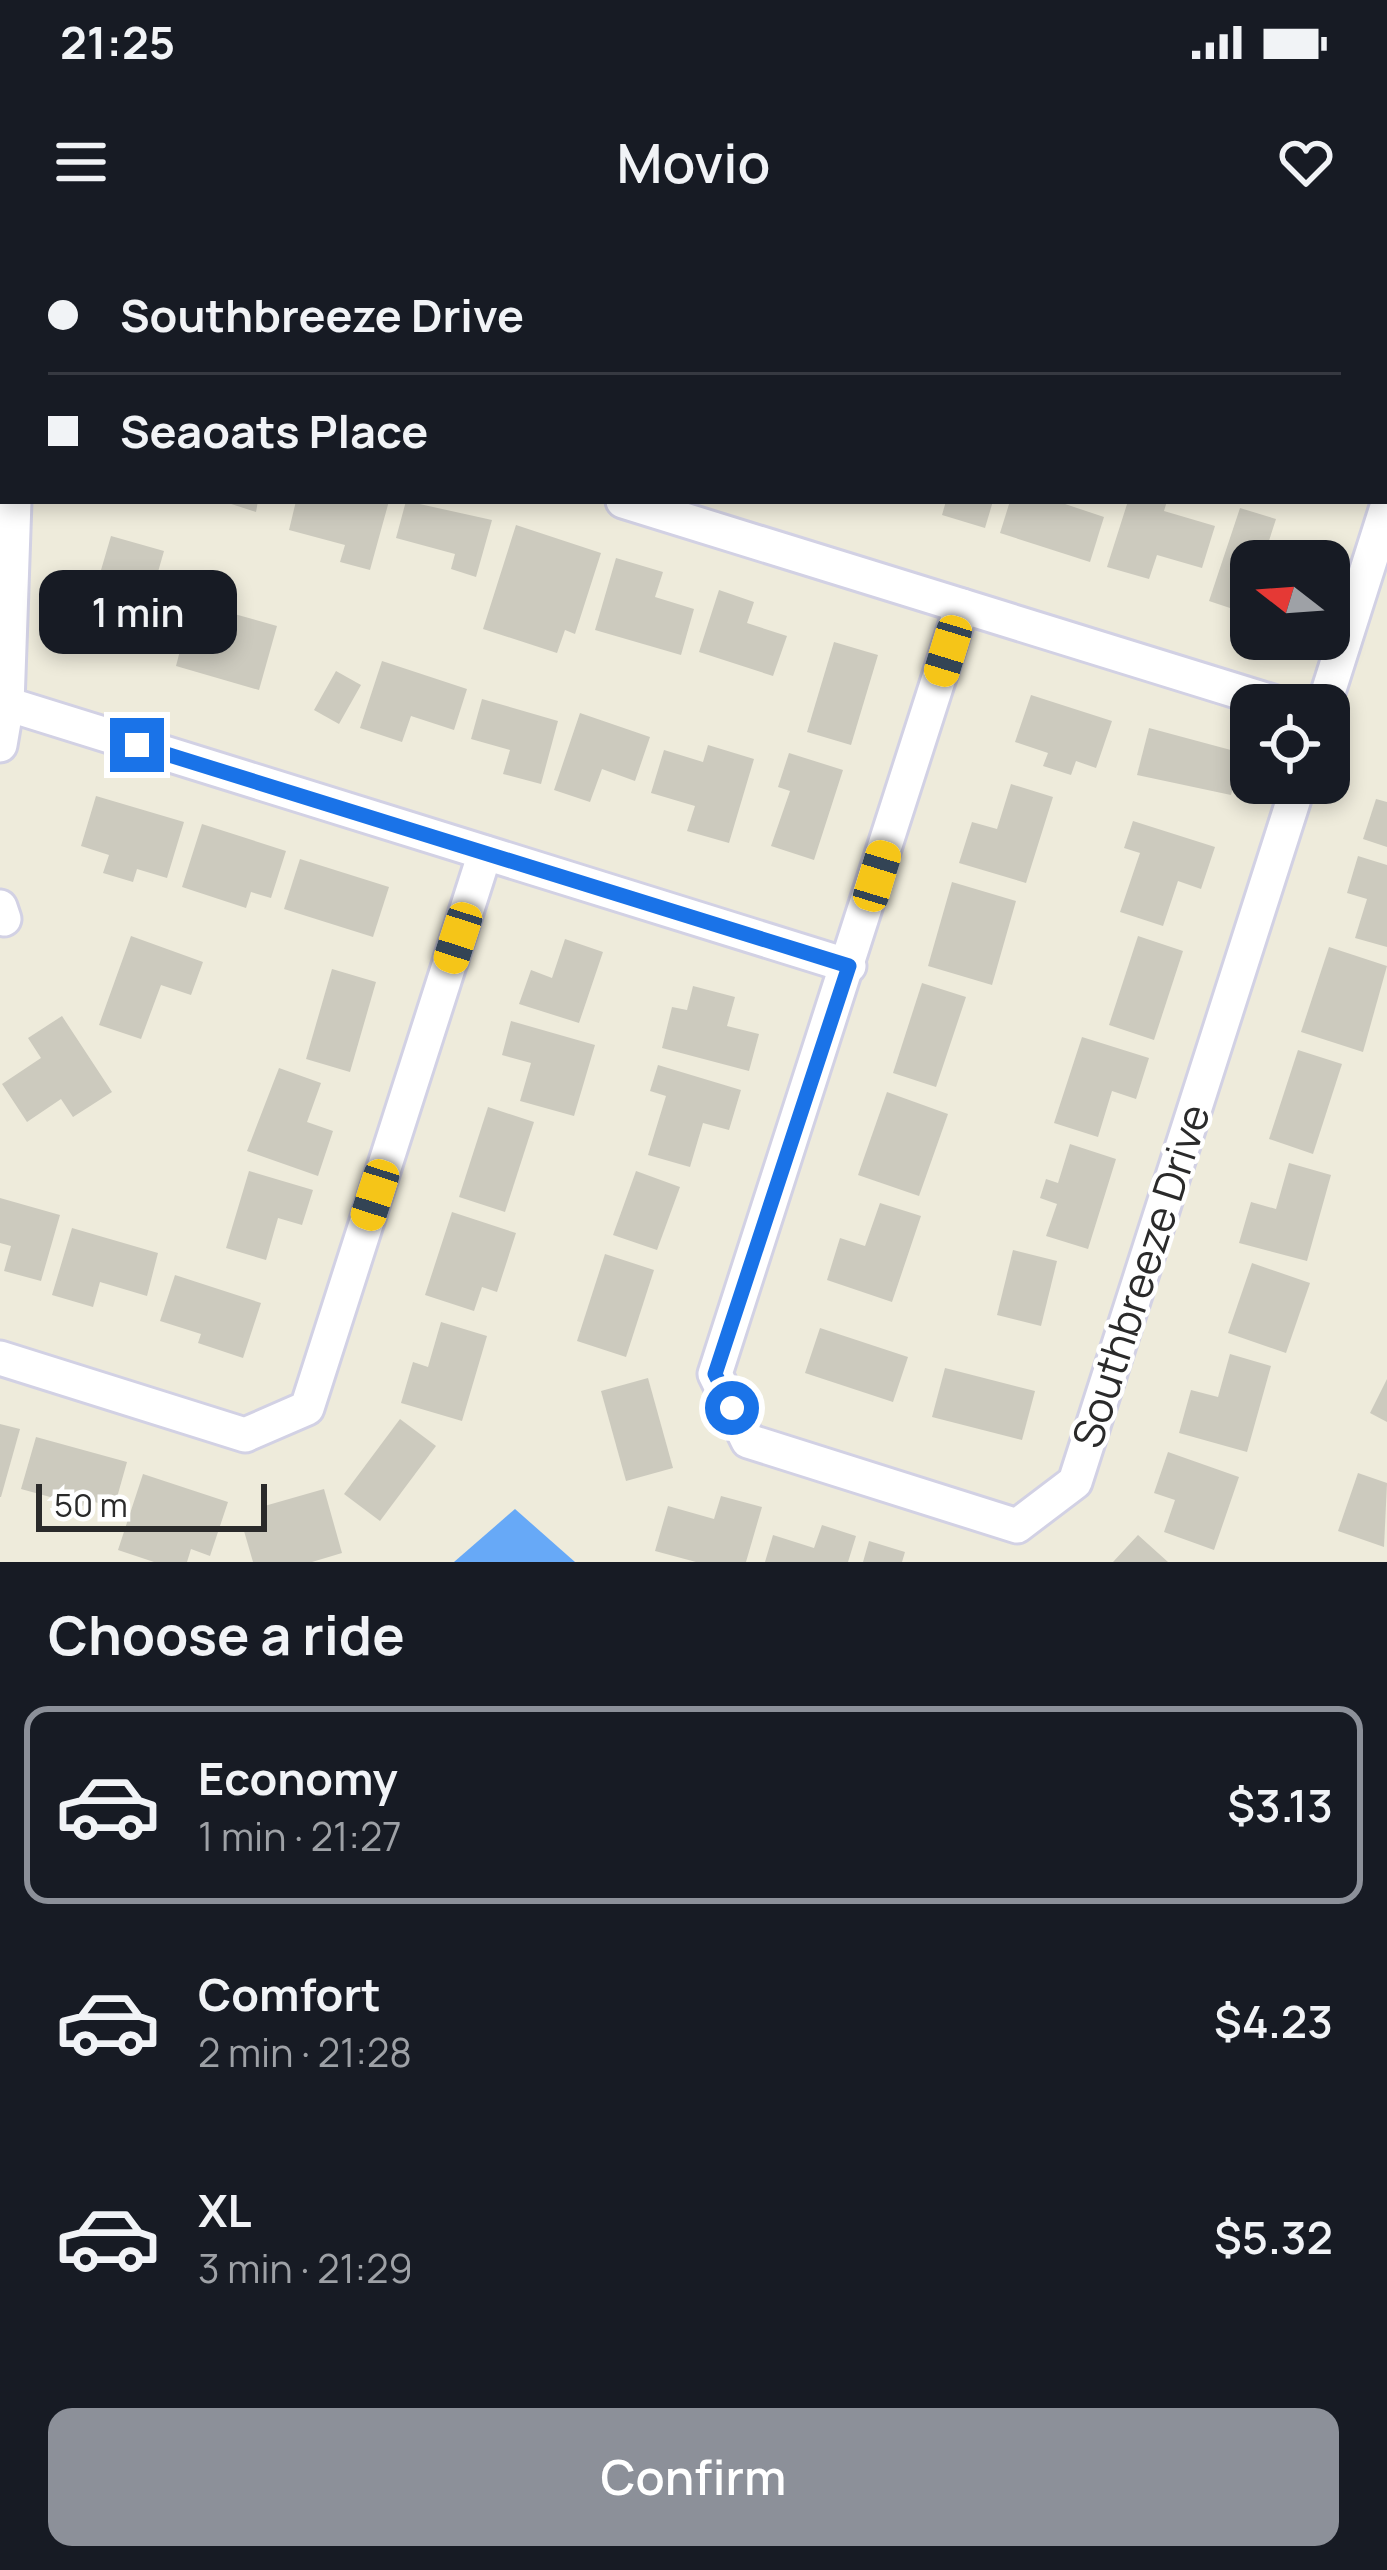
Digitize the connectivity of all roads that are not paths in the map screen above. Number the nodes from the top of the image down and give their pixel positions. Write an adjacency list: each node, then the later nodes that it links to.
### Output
1 (14, 504): 7 (street)
2 (633, 504): 4 (street)
3 (1387, 507): 5 (street)
4 (962, 606): 6 (street); 11 (street, Southbreeze Drive)
5 (1331, 684)
6 (1230, 689)
7 (7, 704): 8 (street); 10 (street)
8 (0, 745)
9 (1292, 804): 11 (street, Southbreeze Drive)
10 (485, 853): 11 (street); 12 (street)
11 (849, 966)
12 (0, 1358)

